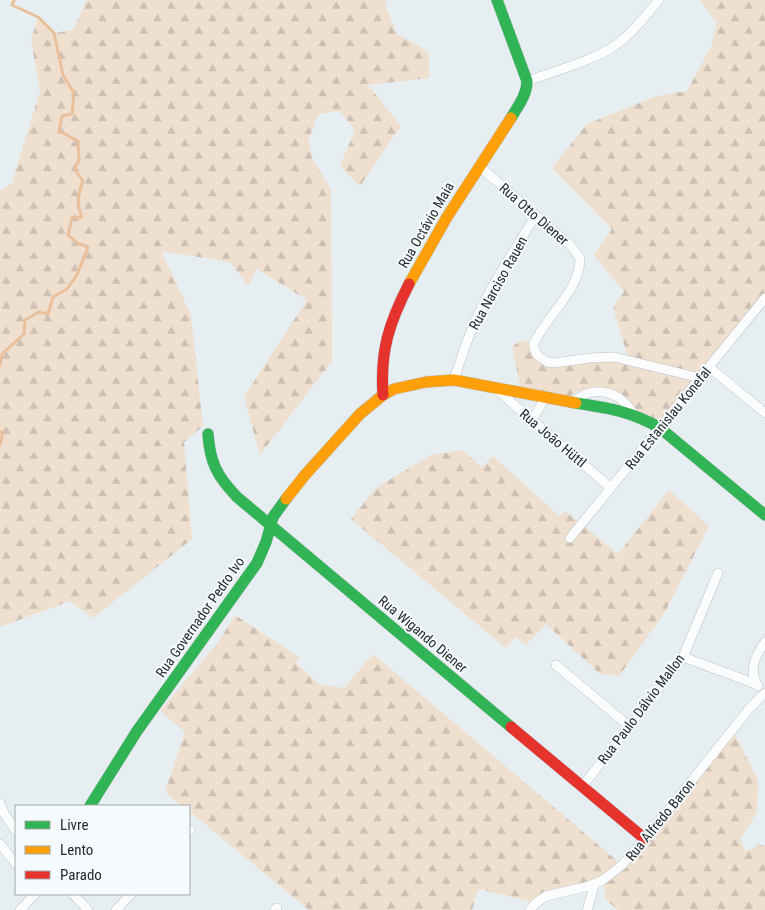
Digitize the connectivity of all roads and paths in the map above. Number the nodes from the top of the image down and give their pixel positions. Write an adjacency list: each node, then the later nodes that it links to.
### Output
1 (497, 0): 3 (street)
2 (659, 0): 3 (street)
3 (527, 81): 4 (street, Rua Octávio Maia)
4 (479, 166): 5 (street, Rua Otto Diener); 11 (street, Rua Octávio Maia)
5 (536, 216): 8 (street, Rua Otto Diener); 9 (street, Rua Narciso Rauen)
6 (765, 298): 7 (street, Rua Estanislau Konefal)
7 (709, 368): 8 (street, Rua Estanislau Konefal); 13 (street)
8 (700, 378): 15 (street, Rua Estanislau Konefal)
9 (454, 380): 10 (street, Rua Governador Pedro Ivo); 11 (street, Rua Governador Pedro Ivo)
10 (494, 388): 12 (street, Rua Governador Pedro Ivo); 14 (street, Rua João Hüttl)
11 (383, 395): 19 (street, Rua Governador Pedro Ivo)
12 (545, 398): 14 (street); 15 (street, Rua Governador Pedro Ivo)
13 (765, 413)
14 (532, 420): 17 (street, Rua João Hüttl)
15 (660, 428): 17 (street, Rua Estanislau Konefal); 18 (street, Rua Governador Pedro Ivo)
16 (208, 434): 19 (street, Rua Wigando Diener)
17 (611, 488): 20 (street, Rua Estanislau Konefal)
18 (765, 515)
19 (271, 525): 28 (street, Rua Wigando Diener); 30 (street, Rua Governador Pedro Ivo)
20 (570, 538)
21 (718, 573): 23 (street, Rua Paulo Dálvio Mallon)
22 (765, 642): 25 (street)
23 (683, 657): 25 (street); 27 (street, Rua Paulo Dálvio Mallon)
24 (556, 665): 27 (street)
25 (756, 684): 26 (street)
26 (765, 694): 32 (street, Rua Alfredo Baron)
27 (629, 726): 28 (street, Rua Paulo Dálvio Mallon)
28 (582, 787): 32 (street, Rua Wigando Diener)
29 (0, 804): 31 (street)
30 (91, 805)
31 (15, 830)
32 (645, 839): 35 (street, Rua Alfredo Baron)
33 (0, 844): 34 (street)
34 (15, 863)
35 (596, 883): 42 (street, Rua Alfredo Baron); 43 (street)
36 (34, 895): 39 (street)
37 (73, 895): 40 (street)
38 (130, 895): 41 (street)
39 (20, 910)
40 (88, 910)
41 (116, 910)
42 (530, 910)
43 (587, 910)

